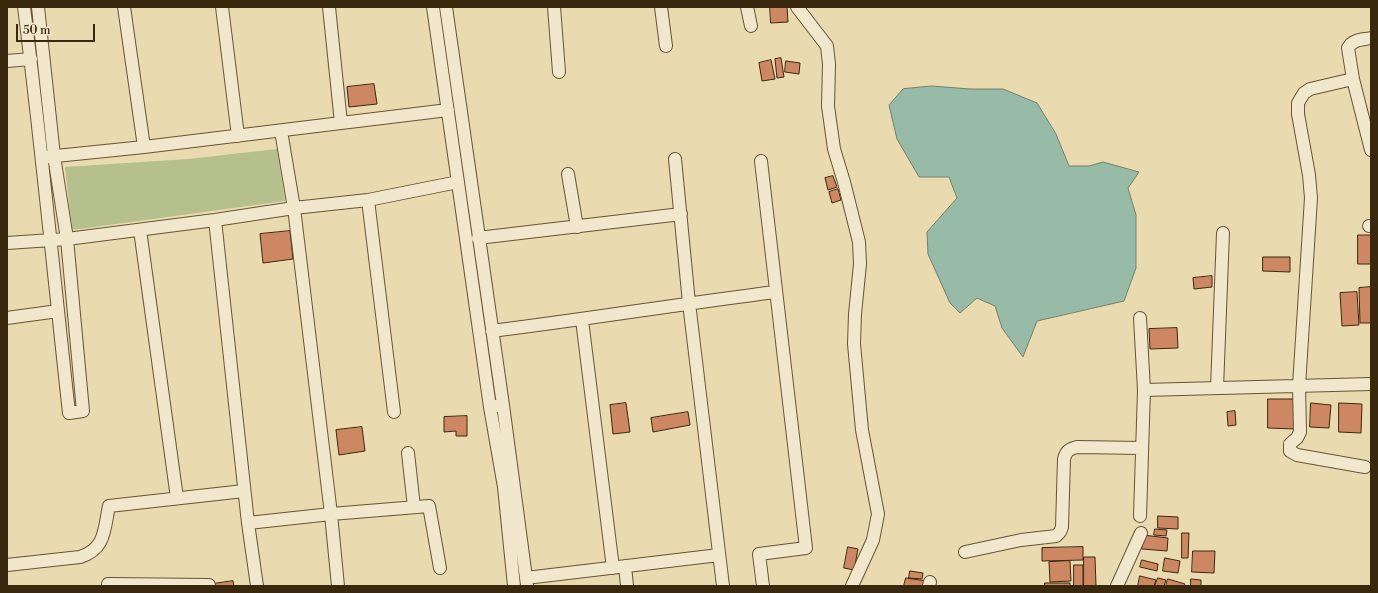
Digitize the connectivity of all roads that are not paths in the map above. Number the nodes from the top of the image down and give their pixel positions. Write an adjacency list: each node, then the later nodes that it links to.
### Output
1 (24, 7): 15 (street)
2 (38, 7): 25 (street)
3 (124, 7): 23 (street)
4 (222, 7): 22 (street)
5 (328, 7): 20 (street)
6 (433, 7): 19 (street)
7 (446, 7): 38 (street)
8 (554, 7): 17 (street)
9 (661, 7): 14 (street)
10 (747, 7): 12 (street)
11 (797, 7): 82 (street)
12 (751, 26)
13 (1371, 38): 18 (street)
14 (666, 46)
15 (31, 59): 16 (street); 26 (street)
16 (7, 61)
17 (559, 72)
18 (1353, 79): 24 (street); 50 (street)
19 (448, 110): 20 (street); 30 (street)
20 (341, 123): 21 (street)
21 (281, 130): 22 (street); 32 (street)
22 (238, 136): 23 (street)
23 (144, 148): 25 (street)
24 (1371, 150)
25 (54, 156): 26 (street); 39 (street)
26 (41, 158): 40 (street)
27 (676, 159): 33 (street)
28 (760, 161): 42 (street)
29 (568, 174): 35 (street)
30 (458, 182): 31 (street); 54 (street)
31 (368, 200): 32 (street); 55 (street)
32 (294, 208): 34 (street); 63 (street)
33 (681, 214): 35 (street); 43 (street)
34 (215, 220): 36 (street); 60 (street)
35 (577, 227): 38 (street)
36 (140, 230): 39 (street); 61 (street)
37 (1223, 233): 51 (street)
38 (478, 238): 48 (street)
39 (67, 239): 40 (street); 44 (street)
40 (52, 241): 41 (street); 44 (street)
41 (7, 243)
42 (775, 292): 43 (street); 81 (street)
43 (689, 303): 47 (street); 68 (street)
44 (58, 312): 45 (street)
45 (7, 318)
46 (1140, 318): 52 (street)
47 (582, 320): 48 (street); 72 (street)
48 (492, 331): 53 (street)
49 (1371, 384): 50 (street)
50 (1299, 386): 51 (street); 58 (street)
51 (1218, 388): 52 (street)
52 (1144, 390): 56 (street)
53 (503, 406): 54 (street); 59 (street)
54 (490, 407): 59 (street)
55 (394, 412)
56 (1142, 448): 64 (street); 67 (street)
57 (408, 453): 62 (street)
58 (1365, 468)
59 (509, 486): 73 (street); 78 (street)
60 (244, 491): 61 (street); 65 (street)
61 (177, 498): 69 (street)
62 (414, 507): 63 (street); 71 (street)
63 (331, 514): 65 (street); 77 (street)
64 (1140, 516)
65 (248, 523): 76 (street)
66 (1141, 533): 83 (street)
67 (965, 552)
68 (719, 556): 70 (street); 80 (street)
69 (7, 565)
70 (625, 566): 72 (street); 79 (street)
71 (440, 568)
72 (613, 568): 73 (street)
73 (526, 582)
74 (108, 586): 75 (street)
75 (209, 586)
76 (257, 586)
77 (338, 586)
78 (514, 586)
79 (627, 586)
80 (723, 586)
81 (763, 586)
82 (852, 586)
83 (1117, 586)

